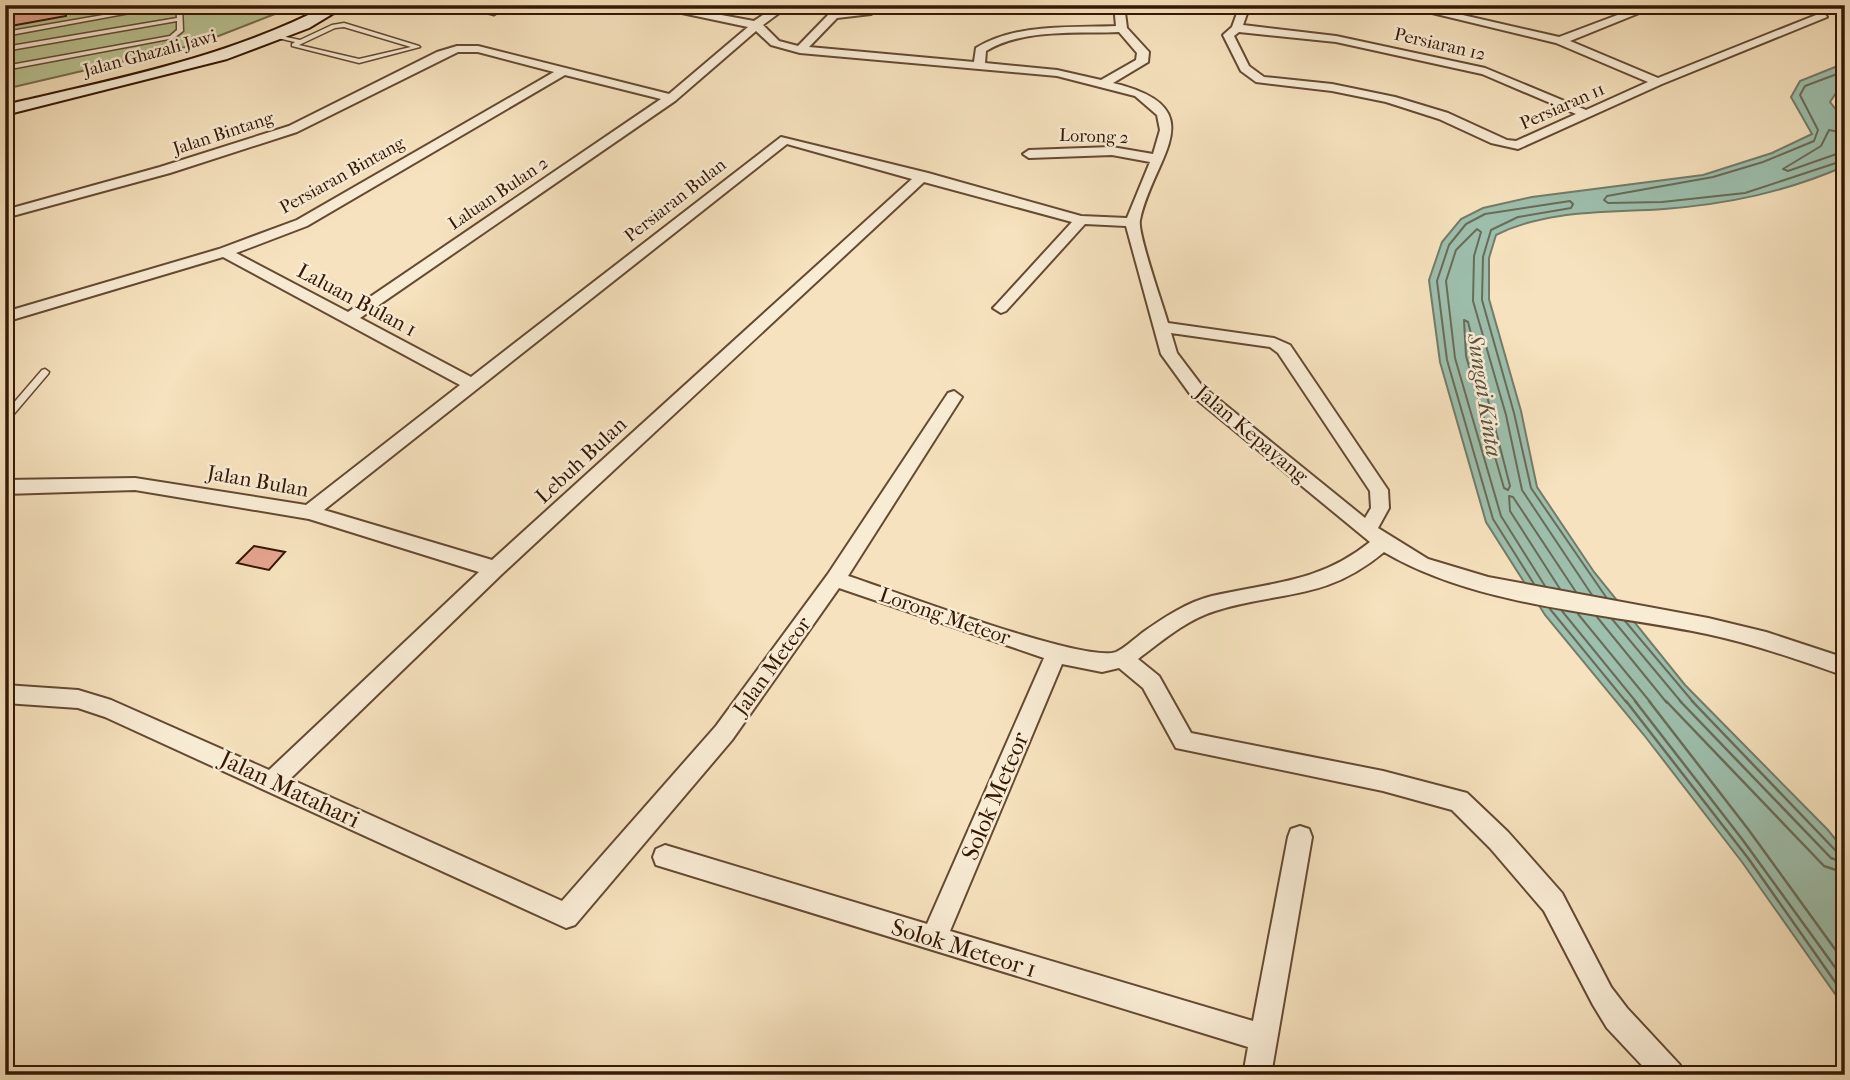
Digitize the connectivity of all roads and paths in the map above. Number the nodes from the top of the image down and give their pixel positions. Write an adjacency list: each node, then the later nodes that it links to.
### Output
1 (171, 5): 22 (lane)
2 (179, 5): 18 (lane)
3 (328, 5): 14 (main road, Jalan Ghazali Jawi)
4 (340, 5): 23 (main road, Jalan Ghazali Jawi)
5 (459, 5): 16 (lane)
6 (649, 5): 19 (street)
7 (785, 5): 19 (street, Laluan Bulan 2)
8 (1119, 5): 21 (street)
9 (1245, 5): 20 (street)
10 (1404, 5): 17 (street)
11 (1468, 5): 17 (street)
12 (1654, 5): 24 (street)
13 (1811, 5): 31 (street, Persiaran 11)
14 (313, 9): 34 (main road, Jalan Ghazali Jawi)
15 (867, 12): 27 (street)
16 (494, 13)
17 (1446, 15): 24 (street)
18 (179, 19): 26 (lane); 29 (lane)
19 (756, 25): 27 (street); 33 (street, Laluan Bulan 2)
20 (1237, 28): 36 (street, Persiaran 12); 36 (street, Persiaran 11)
21 (1122, 29): 28 (street); 32 (street)
22 (5, 34)
23 (272, 36): 25 (lane); 35 (main road, Jalan Ghazali Jawi)
24 (1560, 41): 31 (street)
25 (300, 42): 25 (lane)
26 (5, 49)
27 (800, 50): 28 (street)
28 (979, 66): 32 (street)
29 (5, 68)
30 (563, 71): 33 (street, Jalan Bintang); 40 (street, Jalan Bintang); 43 (street, Persiaran Bintang)
31 (1658, 82): 36 (street, Persiaran 11)
32 (1105, 83): 38 (street)
33 (671, 98): 46 (street, Laluan Bulan 2)
34 (5, 100)
35 (5, 110)
36 (1586, 114)
37 (1029, 153): 38 (street, Lorong 2)
38 (1158, 159): 42 (street)
39 (923, 176): 41 (street, Persiaran Bulan); 49 (street, Persiaran Bulan); 55 (street, Lebuh Bulan)
40 (5, 214)
41 (1081, 220): 42 (street, Persiaran Bulan); 44 (street)
42 (1132, 222): 47 (street, Jalan Kepayang)
43 (224, 252): 45 (street, Persiaran Bintang); 46 (street, Laluan Bulan 1)
44 (1001, 308)
45 (5, 317)
46 (348, 319): 49 (street, Laluan Bulan 1)
47 (1161, 327): 54 (street, Jalan Kepayang); 54 (street)
48 (45, 372): 51 (lane)
49 (470, 383): 53 (street, Persiaran Bulan)
50 (954, 397): 56 (street, Jalan Meteor)
51 (5, 419)
52 (5, 487): 53 (street, Jalan Bulan)
53 (309, 512): 55 (street, Jalan Bulan)
54 (1375, 536): 58 (street); 59 (street, Jalan Kepayang)
55 (495, 569): 61 (street, Lebuh Bulan)
56 (835, 579): 57 (street, Lorong Meteor); 64 (street, Jalan Meteor)
57 (1056, 654): 58 (street, Lorong Meteor); 65 (street, Solok Meteor)
58 (1124, 659): 68 (street)
59 (1845, 667)
60 (5, 694): 61 (street, Jalan Matahari)
61 (273, 781): 64 (street, Jalan Matahari)
62 (1300, 837): 66 (street)
63 (665, 857): 65 (street, Solok Meteor 1)
64 (566, 916)
65 (934, 939): 66 (street, Solok Meteor 1)
66 (1263, 1038): 67 (street)
67 (1257, 1075)
68 (1670, 1075)

